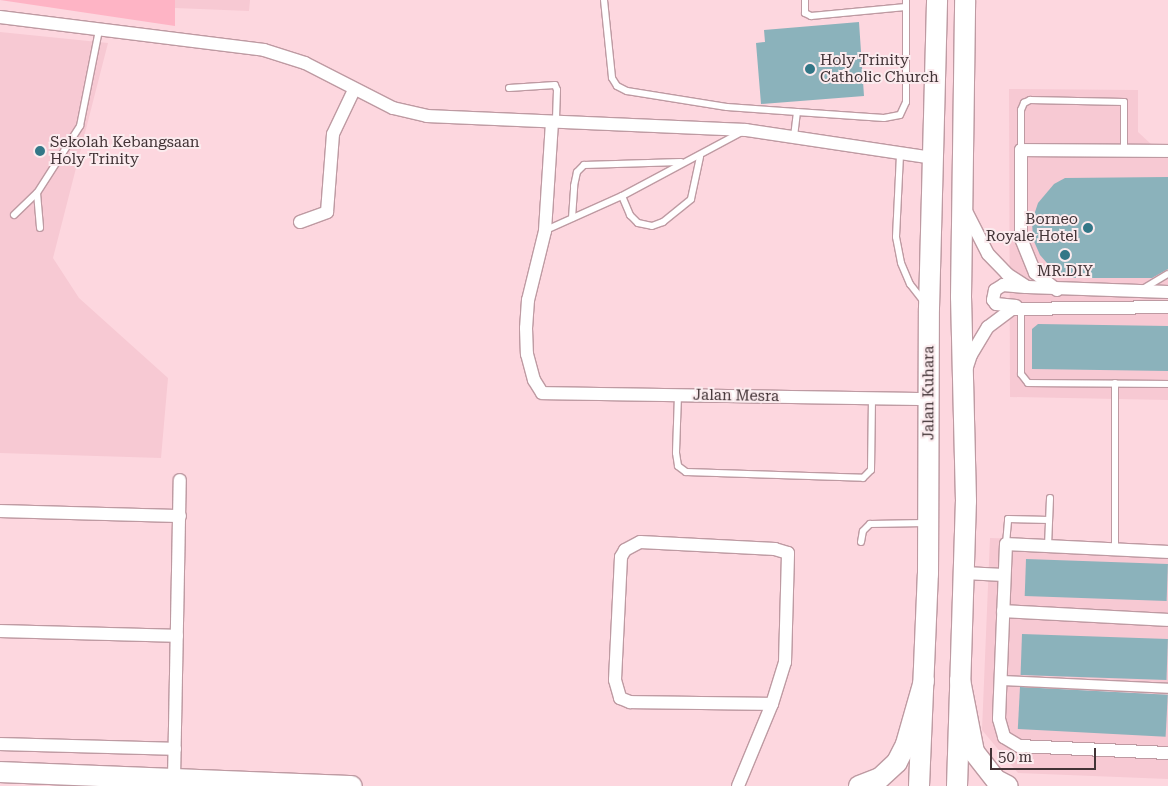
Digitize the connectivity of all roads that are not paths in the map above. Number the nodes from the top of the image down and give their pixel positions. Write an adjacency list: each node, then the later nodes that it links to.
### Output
1 (604, 0): 10 (lane)
2 (805, 0): 4 (lane)
3 (937, 0): 19 (main road, Jalan Kuhara)
4 (906, 4): 10 (lane)
5 (965, 6): 19 (main road); 23 (main road)
6 (0, 17): 7 (street)
7 (99, 30): 9 (street); 21 (lane)
8 (509, 88): 11 (lane)
9 (354, 90): 11 (street); 26 (street)
10 (797, 112): 13 (lane)
11 (554, 122): 12 (street); 28 (street)
12 (746, 130): 13 (street); 18 (lane)
13 (794, 135): 17 (street)
14 (1021, 150): 15 (street); 15 (lane); 31 (street)
15 (1124, 151): 16 (street)
16 (1168, 151)
17 (900, 155): 19 (street); 36 (lane)
18 (700, 157): 20 (lane); 22 (lane)
19 (933, 158): 36 (main road, Jalan Kuhara)
20 (683, 162): 22 (lane); 25 (lane)
21 (37, 193): 24 (lane); 27 (lane)
22 (622, 196): 25 (lane)
23 (962, 199): 30 (street); 37 (main road)
24 (14, 215)
25 (572, 218): 28 (lane)
26 (300, 222)
27 (40, 228)
28 (545, 231): 40 (street, Jalan Mesra)
29 (1168, 274): 32 (lane)
30 (1027, 287): 31 (street); 34 (street)
31 (1057, 290): 32 (street)
32 (1138, 292): 33 (street)
33 (1168, 292)
34 (1021, 306): 35 (street); 37 (street); 38 (lane)
35 (1168, 307)
36 (928, 308): 42 (main road, Jalan Kuhara)
37 (963, 382): 54 (main road)
38 (1115, 383): 39 (lane); 52 (lane)
39 (1168, 384)
40 (678, 395): 41 (street, Jalan Mesra); 41 (lane)
41 (872, 398): 42 (street, Jalan Mesra)
42 (929, 399): 48 (main road, Jalan Kuhara)
43 (180, 480): 46 (street)
44 (1050, 498): 47 (lane)
45 (0, 511): 46 (street)
46 (180, 516): 59 (street)
47 (1049, 520): 50 (lane); 51 (lane)
48 (929, 524): 49 (lane); 62 (main road, Jalan Kuhara)
49 (861, 542)
50 (1006, 544): 51 (street); 55 (street)
51 (1048, 546): 52 (street)
52 (1116, 549): 53 (street)
53 (1168, 552)
54 (964, 573): 55 (street); 60 (main road)
55 (1004, 575): 56 (street)
56 (1003, 612): 57 (street); 61 (street)
57 (1168, 620)
58 (0, 631): 59 (street)
59 (177, 636): 66 (street)
60 (960, 680): 74 (main road); 75 (main road)
61 (1001, 680): 63 (street); 67 (street)
62 (924, 681): 72 (main road); 73 (main road, Jalan Kuhara)
63 (1168, 688)
64 (772, 704): 64 (street); 71 (street)
65 (0, 744): 66 (street)
66 (175, 749): 69 (street)
67 (1168, 753)
68 (0, 772): 69 (main road)
69 (174, 779): 70 (main road)
70 (352, 786)
71 (738, 786)
72 (859, 786)
73 (919, 786)
74 (957, 786)
75 (1008, 786)

